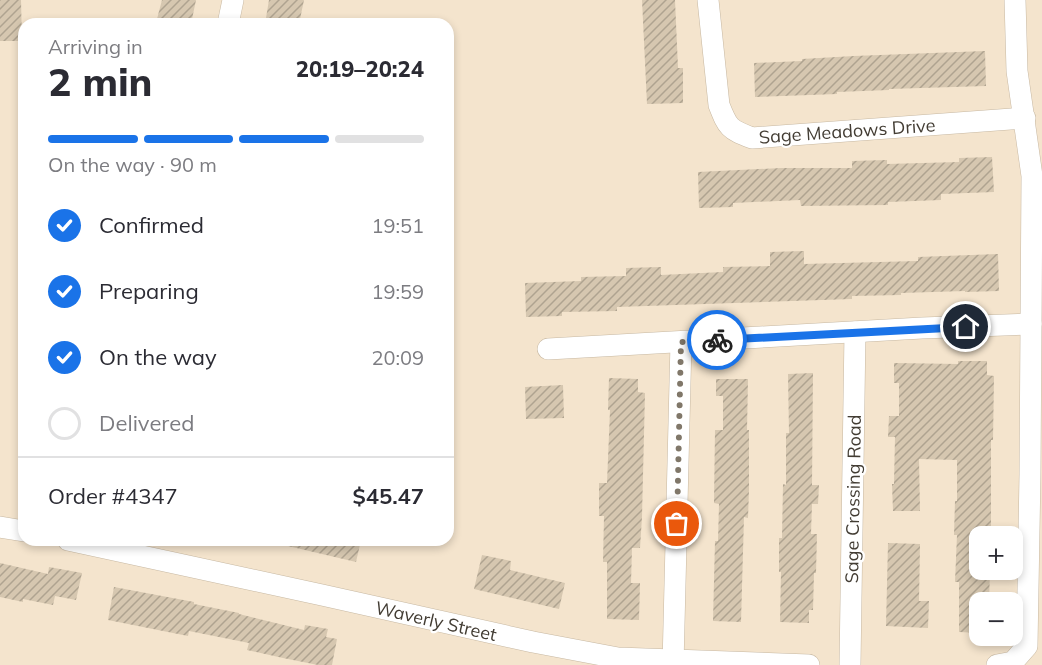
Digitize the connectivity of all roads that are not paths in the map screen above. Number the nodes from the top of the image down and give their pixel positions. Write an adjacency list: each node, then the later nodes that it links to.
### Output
1 (233, 0): 4 (street)
2 (708, 0): 5 (street, Sage Meadows Drive)
3 (1015, 0): 5 (street)
4 (229, 18)
5 (1025, 118): 6 (street)
6 (1031, 324): 7 (street); 16 (street)
7 (855, 332): 8 (street); 15 (street, Sage Crossing Road)
8 (681, 342): 9 (street); 13 (street)
9 (548, 349)
10 (0, 526): 11 (street)
11 (18, 530)
12 (120, 546): 13 (street, Waverly Street)
13 (673, 662): 14 (street, Waverly Street)
14 (809, 665)
15 (850, 665)
16 (997, 665)

